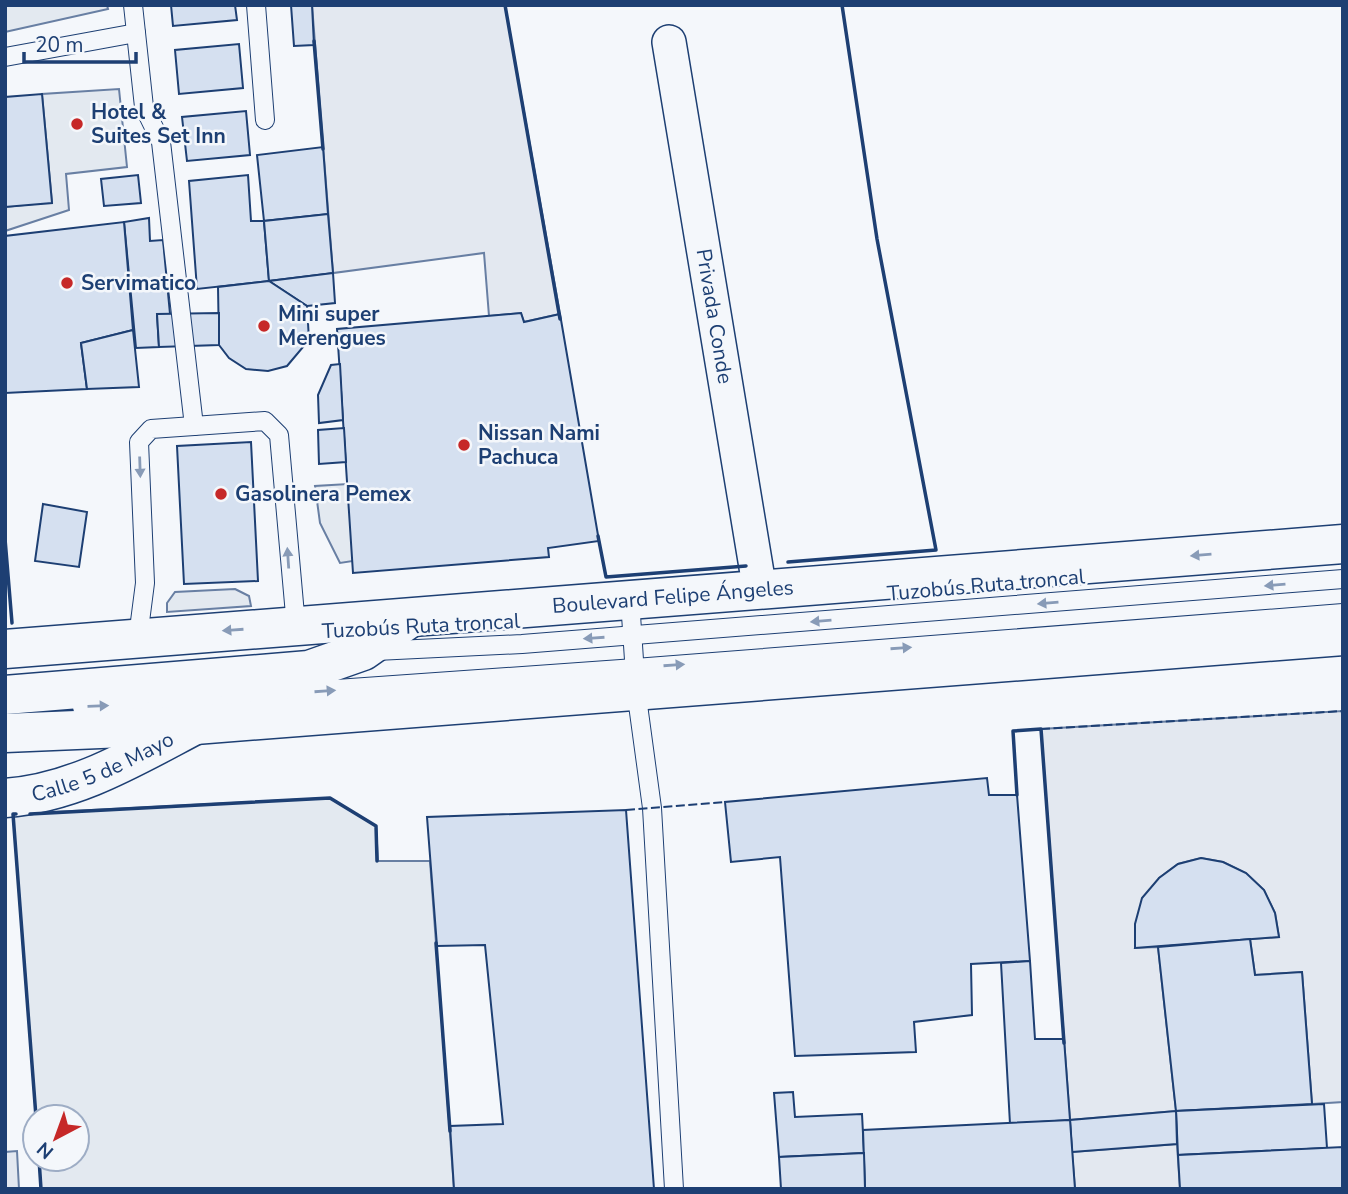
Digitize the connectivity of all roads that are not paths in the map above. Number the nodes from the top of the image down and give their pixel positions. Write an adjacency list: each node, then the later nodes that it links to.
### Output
1 (133, 5): 3 (lane)
2 (257, 5): 6 (lane)
3 (136, 33): 5 (lane); 7 (lane)
4 (669, 42): 10 (street, Privada Conde)
5 (5, 57)
6 (265, 120)
7 (194, 426): 14 (lane, one-way to 7); 16 (lane, one-way to 16)
8 (1343, 544): 10 (main road, Boulevard Felipe Ángeles, one-way to 10)
9 (1343, 579): 13 (lane, Tuzobús Ruta troncal, one-way to 13)
10 (760, 591): 13 (main road, Boulevard Felipe Ángeles)
11 (1343, 613): 19 (lane, one-way to 11)
12 (411, 617): 13 (main road, Boulevard Felipe Ángeles); 14 (main road, Boulevard Felipe Ángeles); 18 (main road)
13 (631, 618): 18 (lane, Tuzobús Ruta troncal, one-way to 18); 19 (lane)
14 (296, 626): 16 (main road, Boulevard Felipe Ángeles, one-way to 16)
15 (1343, 636): 19 (main road)
16 (138, 637): 17 (main road, Boulevard Felipe Ángeles)
17 (5, 649)
18 (363, 651): 20 (lane, Tuzobús Ruta troncal); 21 (main road)
19 (636, 679): 22 (lane, one-way to 19); 23 (main road); 26 (lane)
20 (5, 681)
21 (5, 695)
22 (5, 709)
23 (195, 725): 24 (main road); 25 (main road, Calle 5 de Mayo)
24 (5, 733)
25 (5, 798)
26 (674, 1189)

